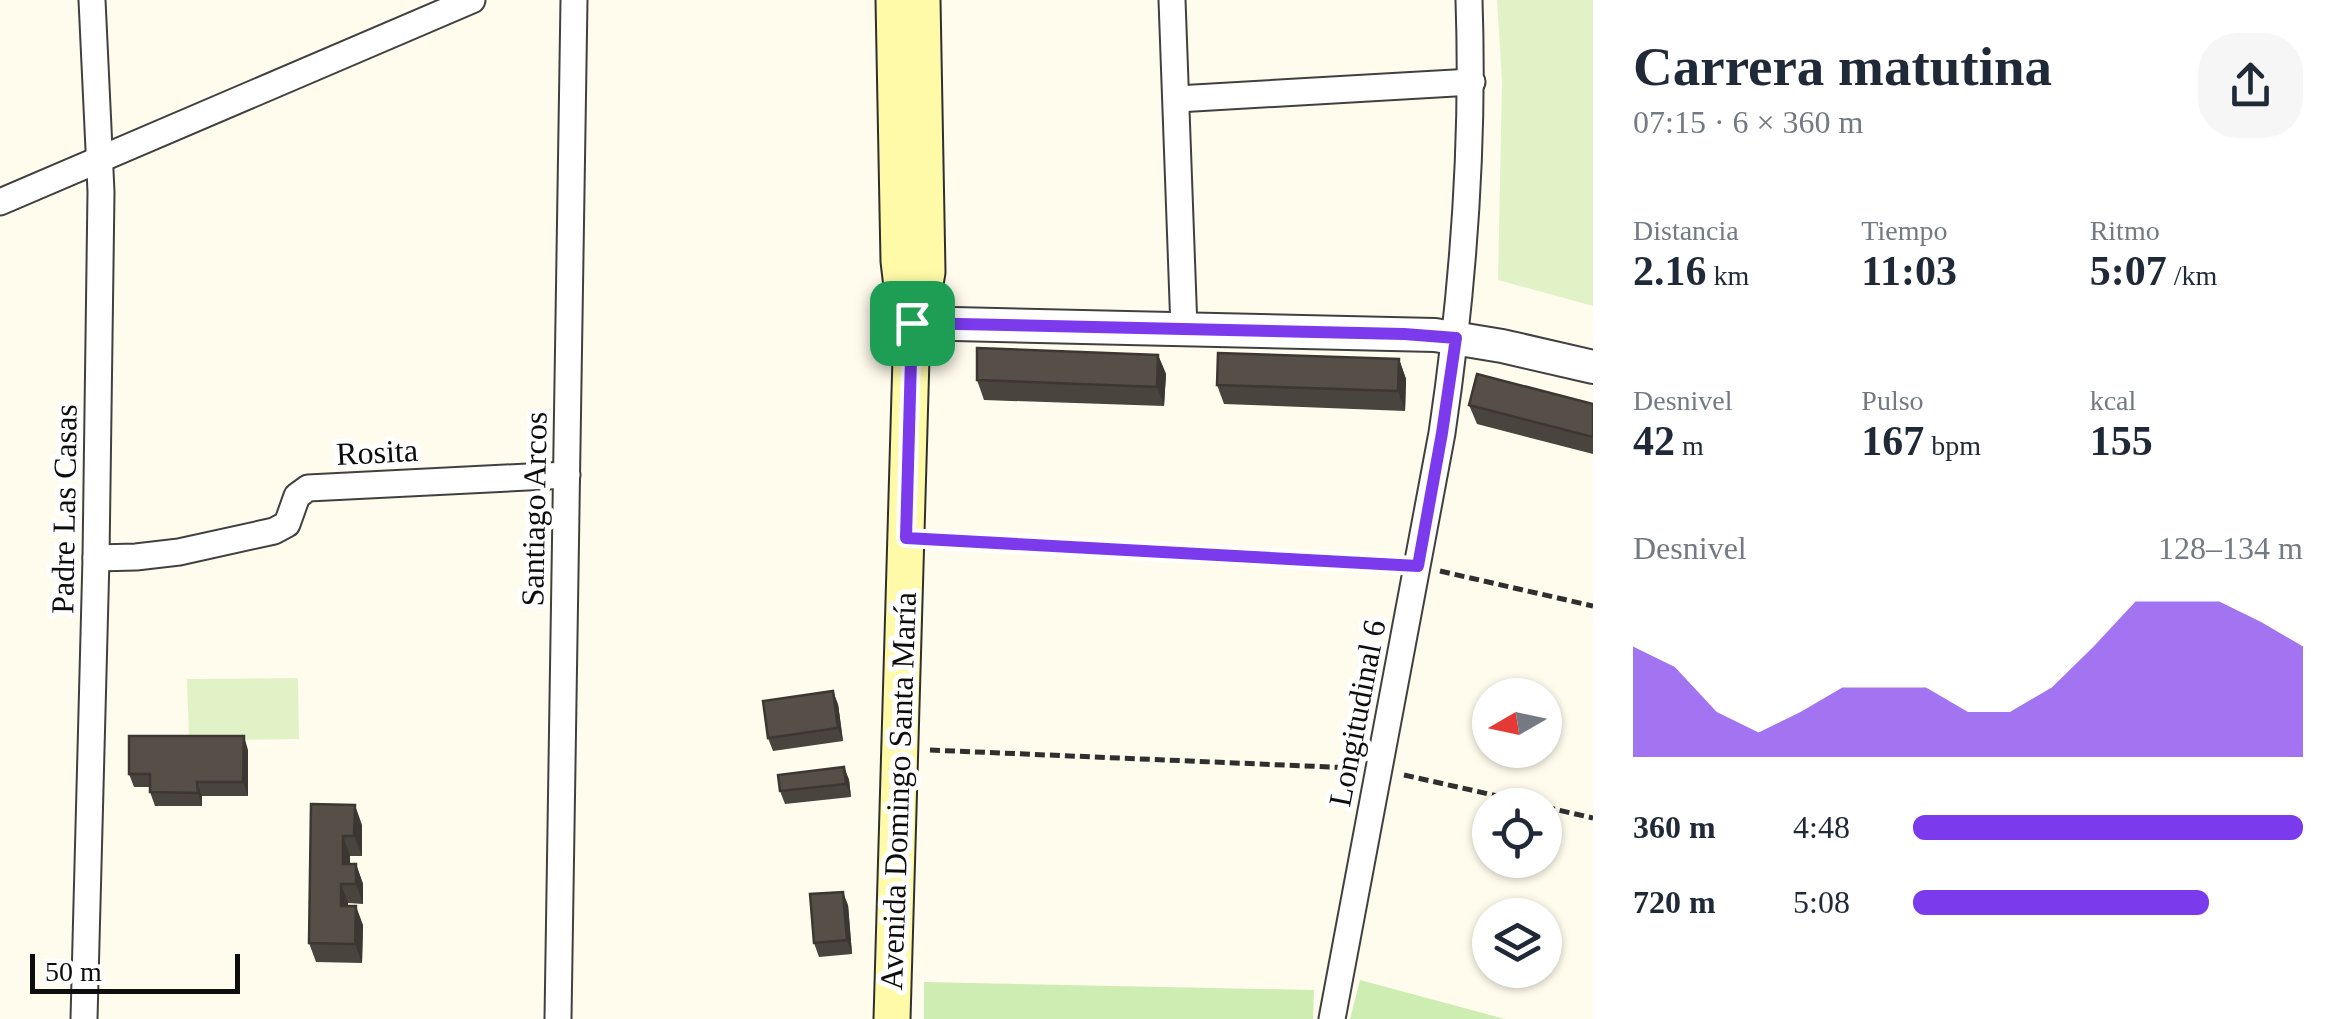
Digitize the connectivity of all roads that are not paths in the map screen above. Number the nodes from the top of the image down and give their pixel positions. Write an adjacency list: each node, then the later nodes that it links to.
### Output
1 (92, 0): 10 (street, Padre Las Casas)
2 (472, 0): 10 (street)
3 (574, 0): 16 (street, Santiago Arcos)
4 (894, 0): 12 (main road, Avenida Domingo Santa María)
5 (922, 0): 12 (main road, Avenida Domingo Santa María)
6 (1172, 0): 9 (street)
7 (1469, 0): 8 (street, Longitudinal 6)
8 (1472, 82): 9 (street); 14 (street, Longitudinal 6)
9 (1177, 99): 13 (street)
10 (100, 160): 11 (street); 17 (street, Padre Las Casas)
11 (0, 202)
12 (912, 323): 13 (street); 20 (main road, Avenida Domingo Santa María)
13 (1184, 329): 14 (street)
14 (1456, 338): 15 (street); 21 (street, Longitudinal 6)
15 (1593, 367)
16 (567, 476): 17 (street, Rosita); 19 (street, Santiago Arcos)
17 (96, 558): 18 (street, Padre Las Casas)
18 (84, 1019)
19 (558, 1019)
20 (892, 1019)
21 (1332, 1019)

